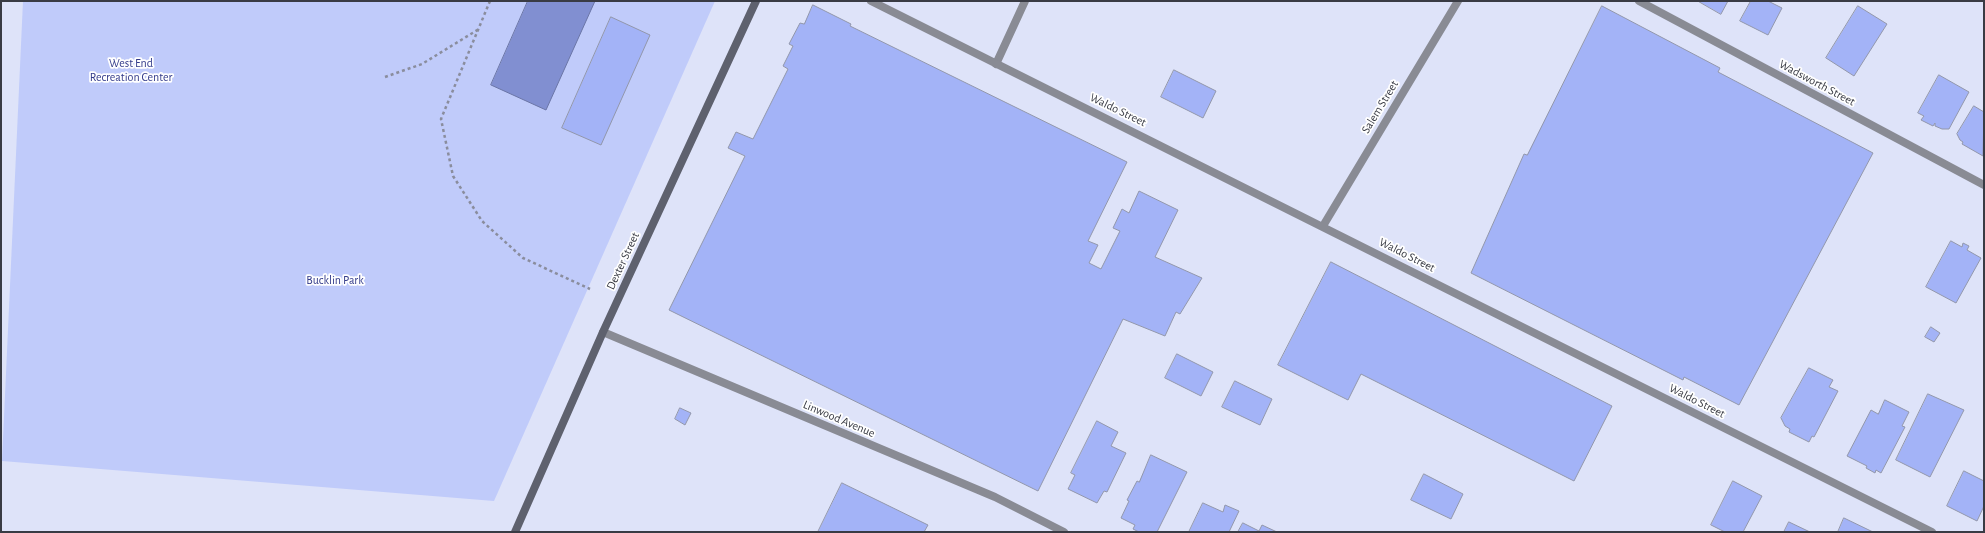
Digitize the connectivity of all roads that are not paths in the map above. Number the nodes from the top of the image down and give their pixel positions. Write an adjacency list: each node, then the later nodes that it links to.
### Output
1 (756, 1): 9 (street, Dexter Street)
2 (871, 1): 6 (street, Waldo Street)
3 (1025, 1): 6 (street)
4 (1458, 1): 8 (street, Salem Street)
5 (1639, 1): 7 (street, Wadsworth Street)
6 (996, 64): 8 (street, Waldo Street)
7 (1984, 185)
8 (1322, 226): 12 (street, Waldo Street)
9 (603, 332): 10 (street, Dexter Street); 11 (street, Linwood Avenue)
10 (515, 532)
11 (1064, 532)
12 (1932, 532)

